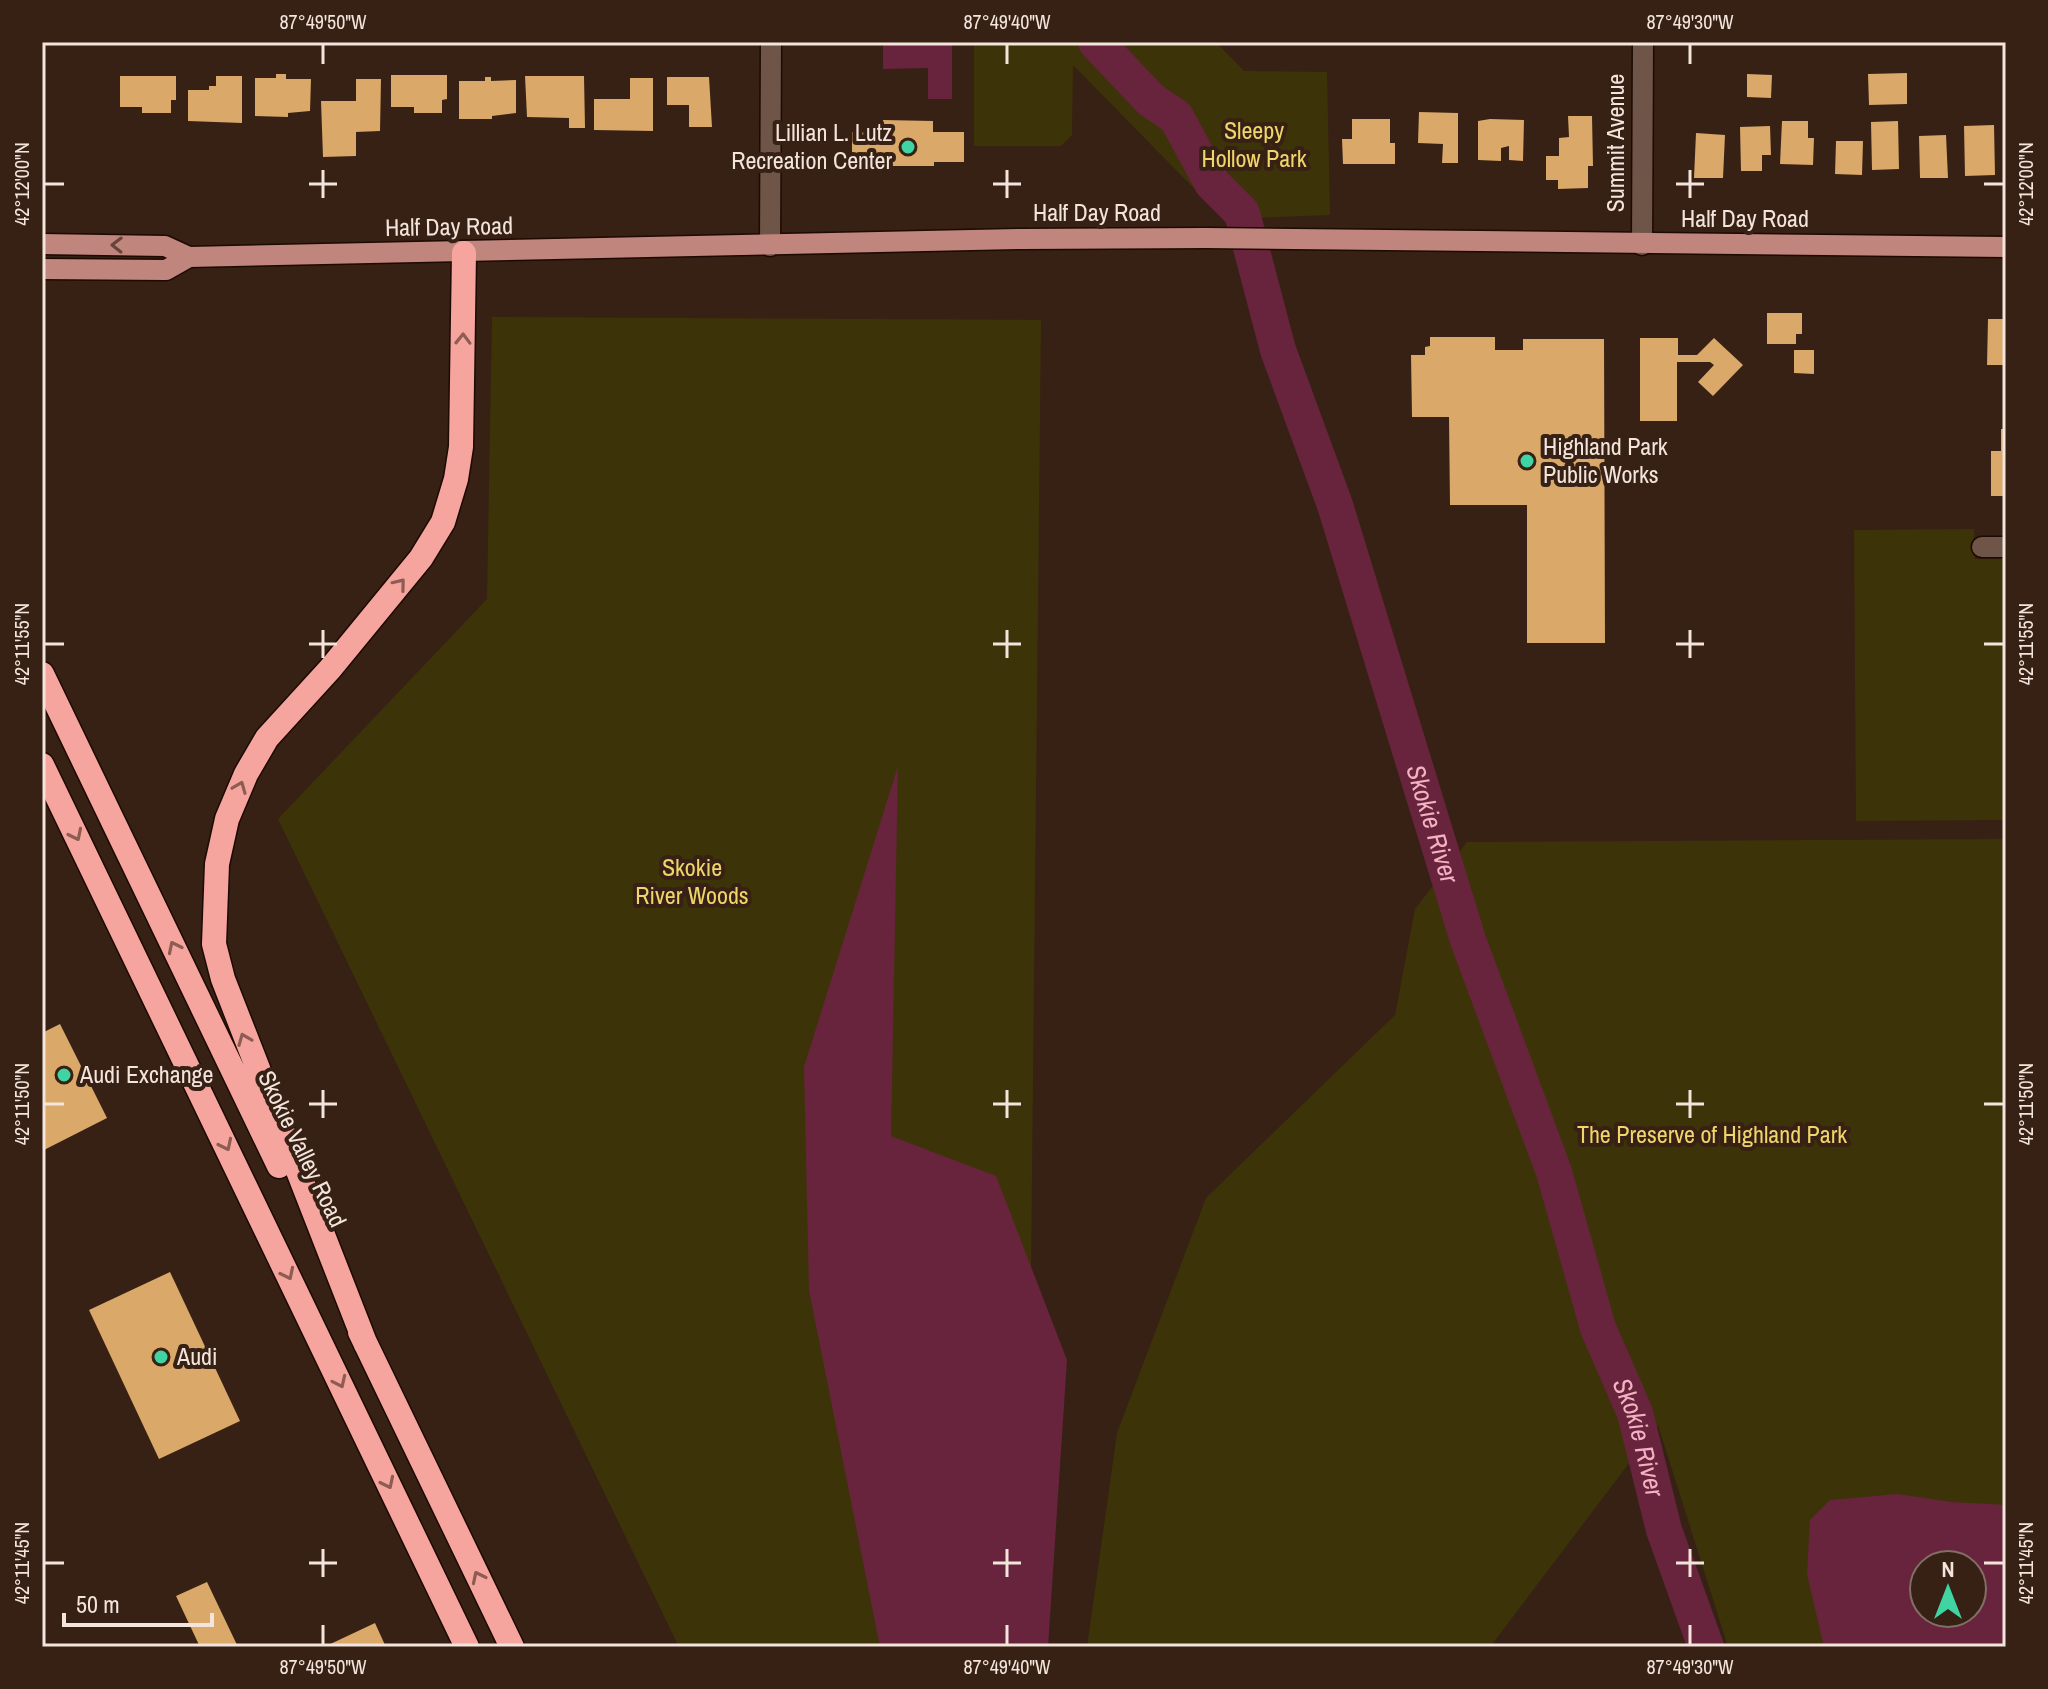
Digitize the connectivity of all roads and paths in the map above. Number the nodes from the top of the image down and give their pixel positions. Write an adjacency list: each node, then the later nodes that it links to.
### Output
1 (771, 42): 5 (street)
2 (1643, 42): 4 (street, Summit Avenue)
3 (42, 244): 8 (main road, Half Day Road, one-way to 3)
4 (1642, 245): 5 (main road, Half Day Road); 6 (main road, Half Day Road)
5 (770, 246): 7 (main road, Half Day Road)
6 (2006, 247)
7 (464, 253): 8 (main road, Half Day Road); 14 (highway, one-way to 7)
8 (189, 257): 9 (main road, Half Day Road)
9 (42, 269)
10 (1982, 547): 11 (street)
11 (2006, 547)
12 (42, 674): 14 (highway, Skokie Valley Road, one-way to 12)
13 (42, 765): 15 (highway, one-way to 15)
14 (366, 1345): 16 (highway, Skokie Valley Road, one-way to 14)
15 (467, 1647)
16 (512, 1647)

